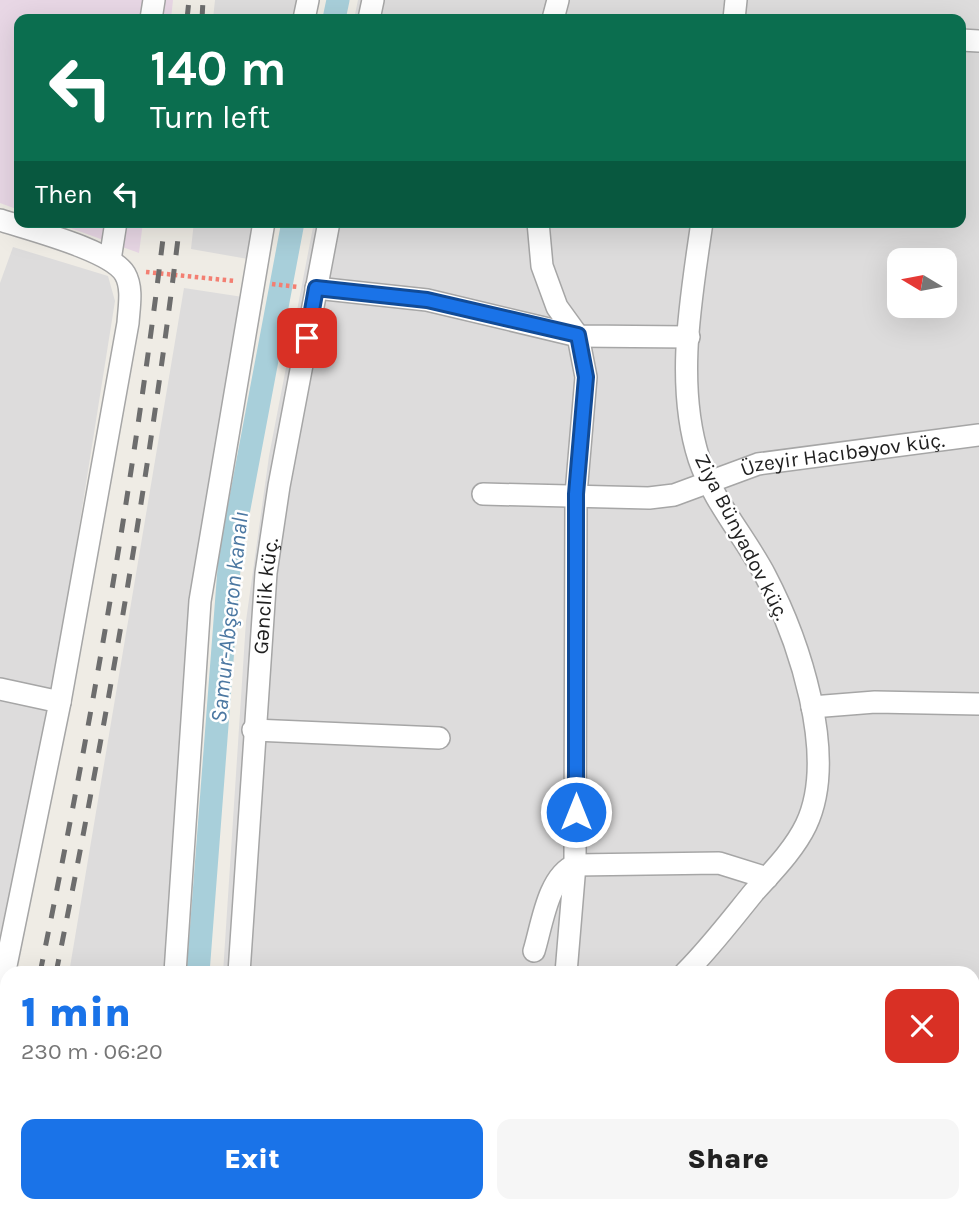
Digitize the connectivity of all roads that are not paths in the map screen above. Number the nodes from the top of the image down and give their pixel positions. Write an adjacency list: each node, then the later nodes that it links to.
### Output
1 (20, 228): 7 (street)
2 (116, 228): 7 (street)
3 (263, 228): 26 (street)
4 (328, 228): 8 (street, Gənclik küç.)
5 (539, 228): 9 (street)
6 (701, 228): 10 (street, Ziya Bünyadov küç.)
7 (117, 266): 16 (street)
8 (316, 288): 9 (street); 19 (street, Gənclik küç.)
9 (578, 335): 10 (street); 13 (street)
10 (689, 337): 12 (street, Ziya Bünyadov küç.)
11 (979, 435): 12 (street, Üzeyir Hacıbəyov küç.)
12 (710, 483): 13 (street, Üzeyir Hacıbəyov küç.); 18 (street, Ziya Bünyadov küç.)
13 (576, 494): 14 (street, Üzeyir Hacıbəyov küç.); 21 (street)
14 (483, 495)
15 (0, 689): 16 (street)
16 (60, 702): 23 (street)
17 (979, 704): 18 (street)
18 (812, 707): 22 (street, Ziya Bünyadov küç.)
19 (253, 730): 20 (street); 27 (street, Gənclik küç.)
20 (439, 738)
21 (575, 865): 22 (street); 24 (street); 28 (street)
22 (766, 878): 29 (street, Ziya Bünyadov küç.)
23 (9, 905): 25 (street)
24 (534, 951)
25 (3, 966)
26 (176, 966)
27 (239, 966)
28 (567, 966)
29 (700, 966)

